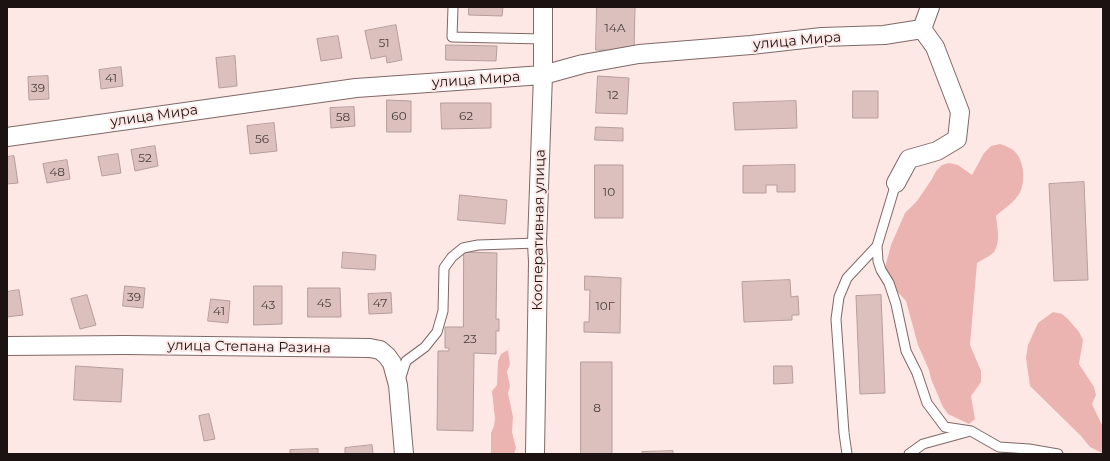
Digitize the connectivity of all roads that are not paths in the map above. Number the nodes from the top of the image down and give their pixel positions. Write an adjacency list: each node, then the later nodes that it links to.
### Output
1 (454, 7): 5 (lane)
2 (543, 7): 5 (street, Кооперативная улица)
3 (930, 7): 4 (street)
4 (922, 28): 6 (street, улица Мира); 8 (street)
5 (543, 39): 6 (street, Кооперативная улица)
6 (543, 75): 7 (street, улица Мира); 9 (street, Кооперативная улица)
7 (7, 137)
8 (896, 183): 10 (lane)
9 (537, 244): 12 (lane); 15 (street, Кооперативная улица)
10 (878, 246): 13 (lane); 16 (lane)
11 (7, 346): 12 (street, улица Степана Разина)
12 (398, 385): 14 (street, улица Степана Разина)
13 (971, 431): 17 (lane); 18 (lane)
14 (404, 454)
15 (535, 454)
16 (848, 454)
17 (909, 454)
18 (1058, 454)

